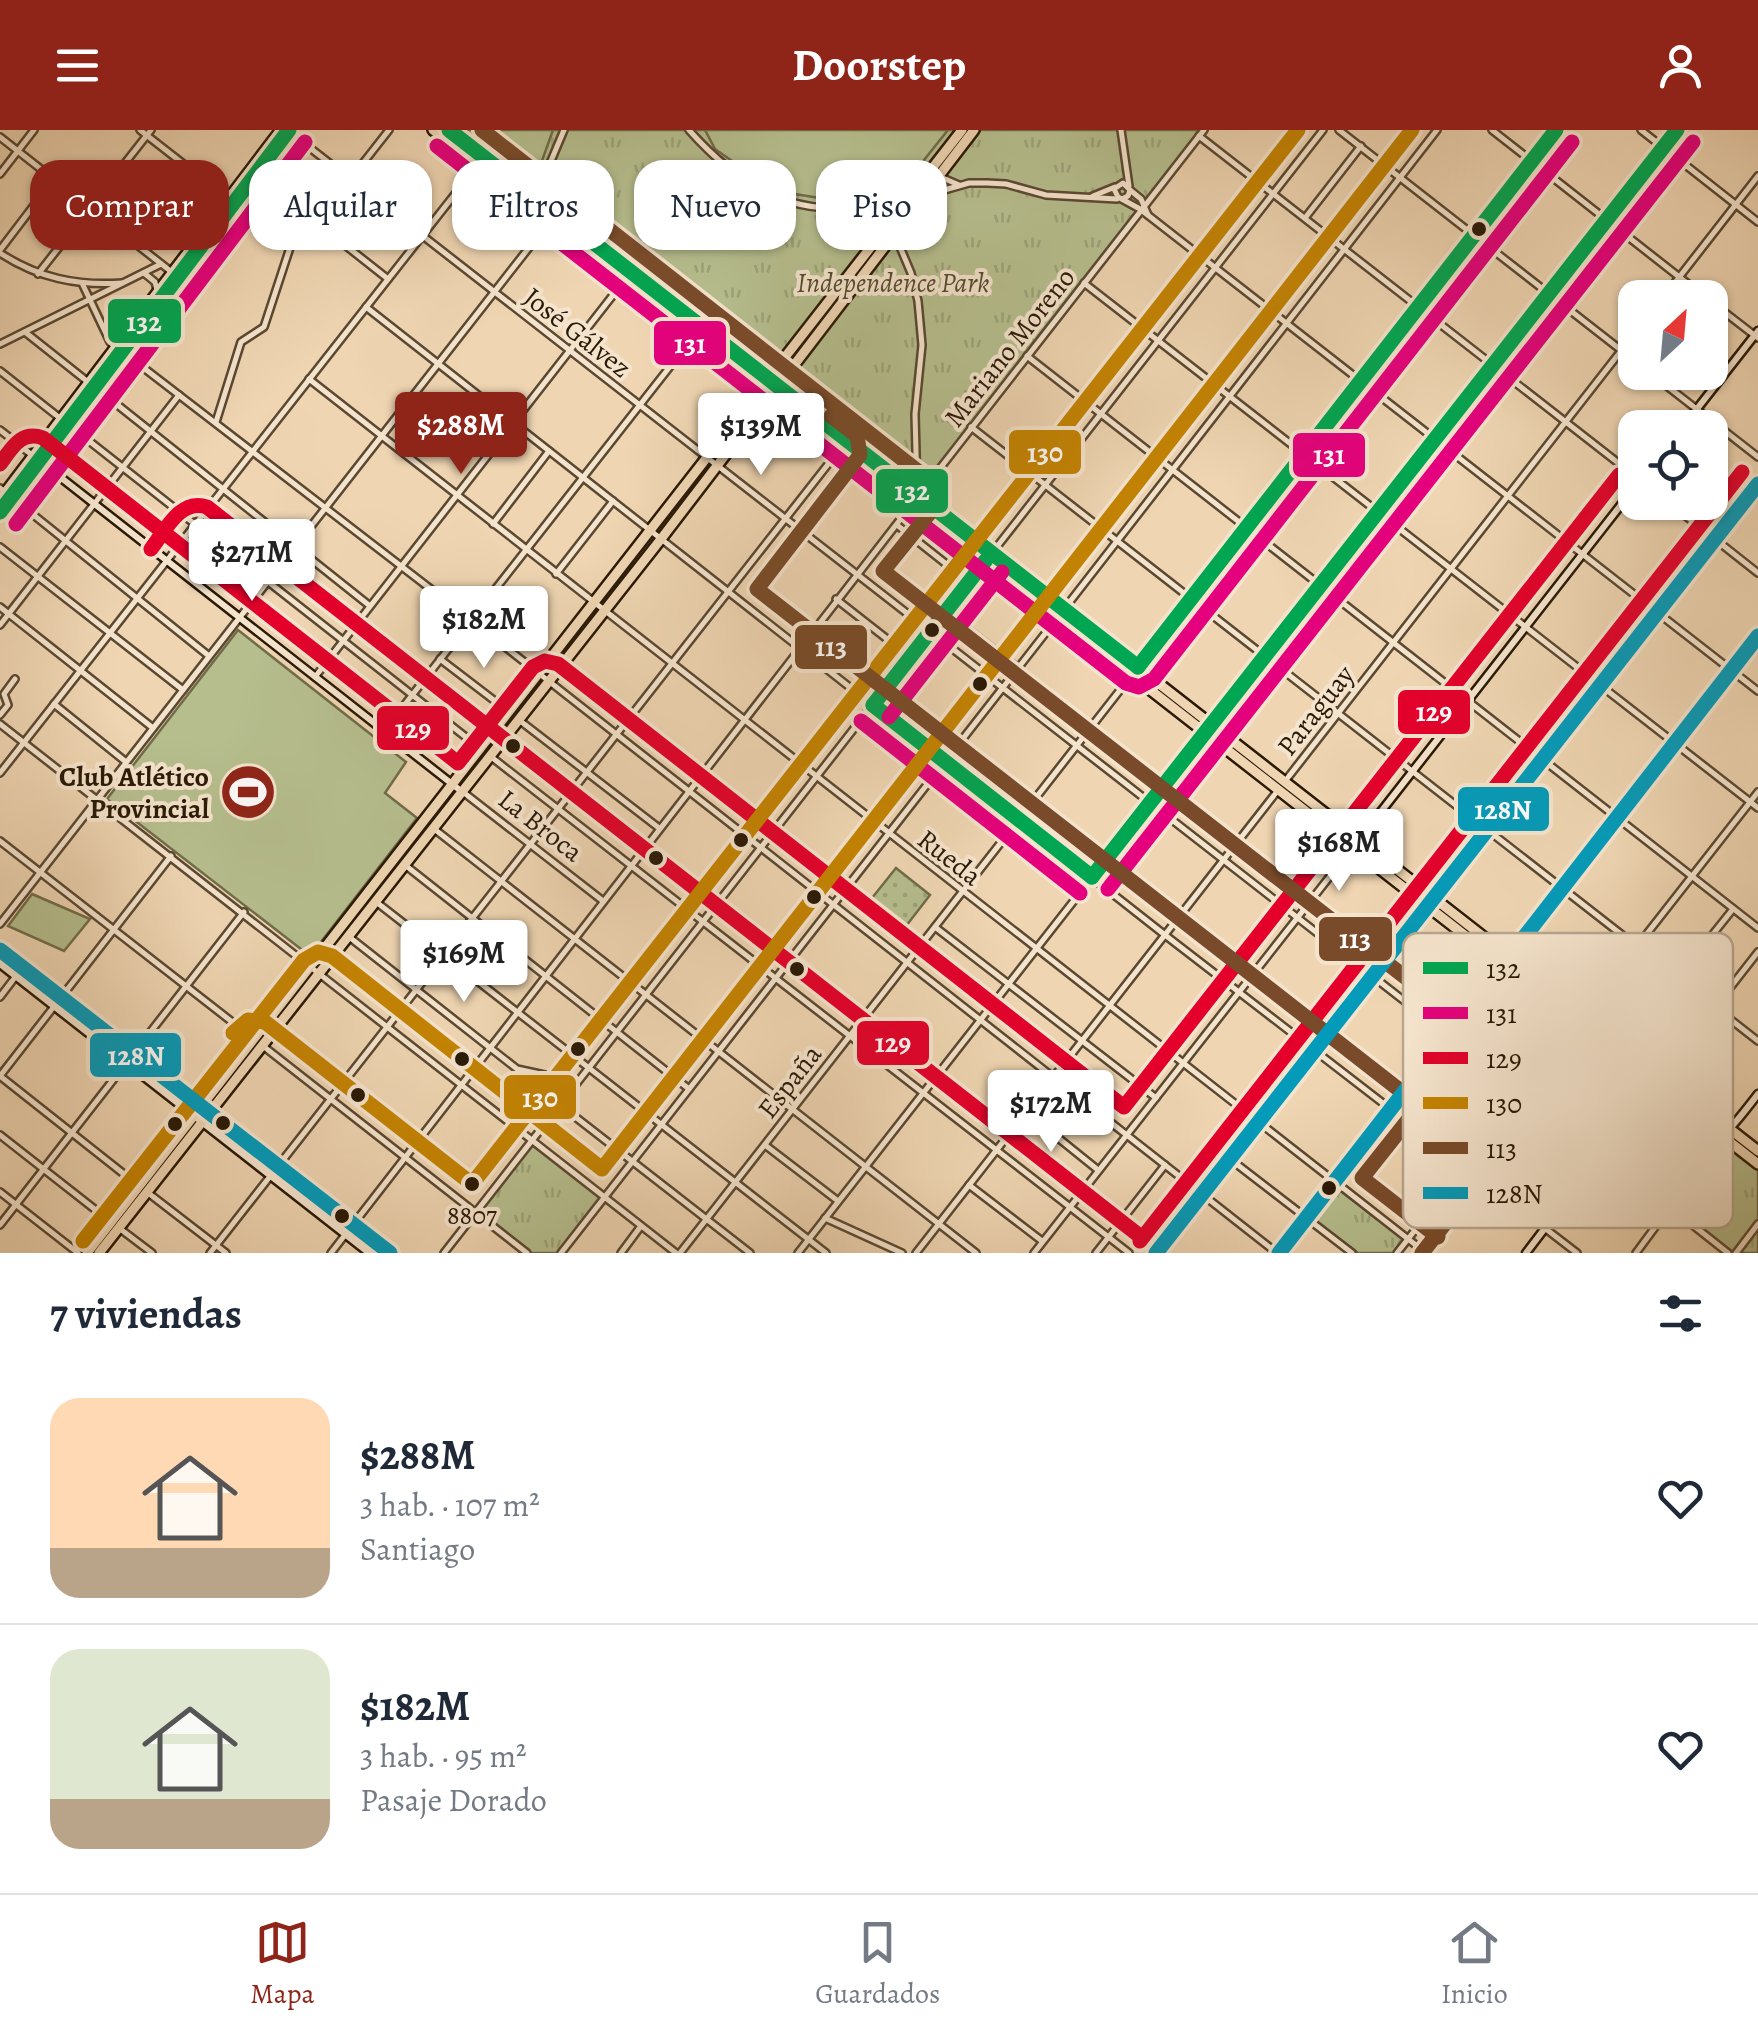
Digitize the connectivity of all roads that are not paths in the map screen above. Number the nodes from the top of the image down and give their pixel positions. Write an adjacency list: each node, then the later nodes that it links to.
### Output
1 (34, 130): 25 (street)
2 (140, 130): 20 (street)
3 (279, 130): 29 (main road)
4 (288, 130): 30 (main road); 31 (street, José Gálvez)
5 (390, 130): 32 (street)
6 (433, 130): 33 (main road)
7 (449, 130): 34 (main road)
8 (564, 130): 35 (street)
9 (688, 130): 56 (street)
10 (962, 130): 36 (main road)
11 (974, 130): 37 (main road)
12 (1122, 130): 39 (street)
13 (1323, 130): 50 (street)
14 (1339, 130): 23 (street)
15 (1437, 130): 44 (street)
16 (1492, 130): 38 (street)
17 (1556, 130): 38 (street, España)
18 (1641, 130): 24 (street)
19 (1676, 130): 24 (street)
20 (149, 133): 27 (street); 28 (street)
21 (1202, 133): 50 (street); 57 (street, Mariano Moreno)
22 (0, 137): 25 (street)
23 (1361, 146): 44 (street); 59 (street)
24 (1663, 147): 55 (street); 60 (street)
25 (18, 151): 26 (street); 40 (street)
26 (30, 160)
27 (128, 160)
28 (181, 160)
29 (260, 160)
30 (262, 160)
31 (325, 160)
32 (366, 160)
33 (479, 160)
34 (480, 160)
35 (552, 160)
36 (943, 160)
37 (947, 160)
38 (1532, 161): 60 (street); 63 (street, España)
39 (1124, 162): 47 (street); 48 (street)
40 (0, 174)
41 (249, 175): 51 (main road)
42 (249, 176): 82 (main road)
43 (1758, 176): 55 (street)
44 (1401, 178): 63 (street); 65 (street)
45 (947, 179): 46 (street)
46 (962, 185): 49 (street); 52 (street)
47 (1117, 185): 48 (street); 52 (street); 54 (street)
48 (1130, 188): 54 (street); 57 (street)
49 (947, 189)
50 (1273, 193): 59 (street); 79 (street)
51 (229, 196)
52 (1090, 197): 54 (street)
53 (452, 198): 62 (street)
54 (1121, 198): 57 (street)
55 (1736, 204): 61 (street); 84 (street)
56 (816, 207)
57 (1142, 207): 79 (street); 90 (street, Mariano Moreno)
58 (30, 211): 77 (street)
59 (1305, 218): 65 (street)
60 (1606, 220): 84 (street); 93 (street)
61 (1758, 222)
62 (432, 223)
63 (1474, 236): 93 (street); 96 (street, España)
64 (432, 244): 92 (street, José Gálvez)
65 (1345, 249): 96 (street); 98 (street)
66 (57, 250): 81 (street)
67 (143, 250): 78 (street)
68 (191, 250): 82 (main road)
69 (289, 250): 123 (street)
70 (350, 250): 85 (street)
71 (411, 250): 85 (street)
72 (525, 250): 92 (street)
73 (596, 250): 83 (main road)
74 (870, 250): 115 (main road)
75 (883, 250): 115 (main road)
76 (901, 250): 150 (street)
77 (0, 251): 81 (street)
78 (161, 264): 80 (street); 82 (street)
79 (1215, 268): 98 (street); 102 (street)
80 (144, 273): 89 (street); 91 (street)
81 (38, 274): 88 (street)
82 (175, 274): 91 (main road); 104 (main road)
83 (628, 275): 99 (main road); 106 (street)
84 (1679, 276): 86 (street); 87 (street)
85 (388, 280): 95 (street)
86 (1676, 280)
87 (1684, 280)
88 (82, 283): 89 (street); 94 (street)
89 (125, 283): 94 (street)
90 (1084, 283): 102 (street); 108 (street, Mariano Moreno)
91 (158, 290): 104 (main road)
92 (494, 292): 106 (street, José Gálvez); 109 (street)
93 (1549, 293): 105 (street); 110 (street)
94 (90, 301): 100 (street); 104 (street)
95 (366, 307): 109 (street); 112 (street)
96 (1419, 307): 110 (street); 113 (street, España)
97 (1728, 314): 101 (street)
98 (1287, 324): 113 (street); 118 (street)
99 (698, 330): 115 (main road); 119 (street)
100 (25, 332): 103 (street); 114 (street)
101 (1757, 335): 120 (main road)
102 (1158, 340): 118 (street); 121 (street)
103 (0, 344)
104 (118, 348): 114 (main road); 117 (street)
105 (1618, 349)
106 (569, 350): 119 (street, José Gálvez); 124 (street)
107 (1618, 355): 125 (street, Paraguay)
108 (1027, 356): 121 (street); 126 (street, Mariano Moreno)
109 (438, 363): 124 (street); 129 (street)
110 (1493, 365): 125 (street); 130 (street)
111 (0, 371): 122 (street)
112 (309, 379): 129 (street, Rueda); 132 (street)
113 (1361, 382): 130 (street); 134 (street, España)
114 (91, 385): 122 (main road); 128 (street)
115 (769, 386): 131 (main road); 135 (main road); 139 (main road)
116 (1673, 390): 120 (street)
117 (180, 394): 123 (street); 128 (street)
118 (1230, 396): 134 (street); 141 (street)
119 (640, 405): 135 (street, José Gálvez); 142 (street)
120 (1697, 409): 136 (street)
121 (1101, 413): 141 (street); 144 (street)
122 (64, 420): 137 (main road); 140 (street)
123 (216, 422): 132 (street)
124 (513, 422): 133 (street); 147 (street)
125 (1566, 422): 138 (street); 148 (street, Paraguay)
126 (971, 428): 144 (street); 150 (street, Mariano Moreno)
127 (0, 430): 137 (street)
128 (151, 432): 140 (street); 145 (street)
129 (381, 436): 147 (street, Rueda); 153 (street)
130 (1435, 439): 148 (street); 156 (street)
131 (844, 444): 150 (main road); 157 (street)
132 (253, 451): 145 (street); 153 (street)
133 (550, 451): 142 (street); 160 (street)
134 (1304, 454): 156 (street); 162 (street, España)
135 (706, 457): 139 (street, José Gálvez); 163 (main road)
136 (1758, 457)
137 (35, 458): 146 (main road); 149 (main road); 152 (main road)
138 (1618, 463)
139 (716, 465): 157 (street, José Gálvez); 164 (main road)
140 (124, 467): 152 (street); 159 (street)
141 (1173, 470): 162 (street); 167 (street)
142 (583, 477): 151 (street); 170 (street)
143 (1758, 484): 165 (main road)
144 (1045, 485): 167 (street); 172 (street)
145 (223, 489): 159 (street); 168 (street)
146 (1, 492): 149 (street)
147 (456, 495): 160 (street, Rueda); 174 (street)
148 (1508, 496): 171 (street); 175 (street, Paraguay)
149 (12, 497): 155 (main road); 166 (street)
150 (915, 500): 161 (street, Mariano Moreno); 172 (main road)
151 (613, 501): 163 (street); 177 (street)
152 (94, 504): 166 (street); 173 (main road)
153 (326, 507): 168 (street); 174 (street)
154 (1618, 509): 171 (main road)
155 (0, 512)
156 (1378, 512): 175 (street); 182 (street)
157 (785, 519): 178 (street, José Gálvez); 183 (street)
158 (1691, 520): 165 (street)
159 (196, 524): 173 (street); 180 (street)
160 (493, 524): 170 (street, Rueda)
161 (896, 524): 178 (street, Mariano Moreno); 181 (street)
162 (1247, 527): 182 (street); 186 (street, España)
163 (649, 530): 164 (street); 187 (main road)
164 (661, 538): 183 (street); 190 (main road)
165 (1715, 539): 176 (street); 193 (main road)
166 (66, 541): 179 (street); 184 (street)
167 (1117, 541): 186 (street); 192 (street)
168 (295, 546): 180 (street); 188 (street)
169 (0, 547): 179 (street)
170 (526, 550): 177 (street, Rueda); 196 (street)
171 (1582, 554): 193 (street); 198 (main road)
172 (988, 557): 181 (street); 192 (main road)
173 (167, 561): 184 (street); 195 (main road)
174 (401, 566): 188 (street); 196 (street)
175 (1451, 569): 198 (street); 203 (street, Paraguay)
176 (1758, 573)
177 (556, 574): 187 (street, Rueda)
178 (856, 574): 185 (street, Mariano Moreno); 199 (street, José Gálvez)
179 (38, 577): 194 (street); 200 (street)
180 (268, 581): 195 (street); 202 (street)
181 (969, 582): 191 (street)
182 (1321, 585): 203 (street); 206 (street)
183 (729, 592): 204 (street); 209 (street)
184 (137, 598): 200 (street); 205 (street)
185 (836, 599): 204 (street, Mariano Moreno); 207 (street)
186 (1191, 599): 206 (street); 212 (street, España)
187 (592, 602): 190 (street, Rueda); 214 (main road)
188 (370, 606): 202 (street)
189 (0, 608): 194 (street)
190 (603, 611): 209 (street, Rueda); 217 (main road)
191 (946, 612): 199 (street); 210 (street)
192 (1061, 613): 210 (street); 212 (main road)
193 (1658, 613): 213 (street); 218 (main road)
194 (9, 614): 197 (street); 211 (street)
195 (239, 618): 205 (street); 215 (main road)
196 (470, 620): 208 (street); 214 (street)
197 (0, 625)
198 (1526, 627): 218 (street); 223 (main road)
199 (930, 632): 207 (street); 219 (street, José Gálvez)
200 (110, 633): 211 (street); 220 (street)
201 (1758, 636): 213 (street)
202 (343, 640): 215 (street); 222 (street)
203 (1394, 642): 223 (street); 227 (street, Paraguay)
204 (799, 647): 225 (street); 230 (street, Mariano Moreno)
205 (209, 656): 220 (street)
206 (1264, 657): 227 (street); 233 (street)
207 (910, 658): 225 (street)
208 (440, 659): 222 (street); 226 (street)
209 (672, 665): 230 (street, Rueda); 235 (street)
210 (1018, 668): 219 (street)
211 (80, 671): 224 (street); 232 (street)
212 (1135, 671): 233 (main road); 238 (street, España)
213 (1732, 671): 221 (street); 237 (street)
214 (537, 673): 217 (street); 226 (main road)
215 (315, 677): 234 (main road)
216 (14, 679): 228 (street)
217 (547, 681): 229 (main road); 235 (street)
218 (1601, 685): 237 (street); 241 (main road)
219 (1002, 688): 238 (street, José Gálvez); 242 (street)
220 (182, 690): 232 (street)
221 (1758, 692)
222 (412, 695): 234 (street); 239 (street)
223 (1468, 700): 241 (street); 244 (main road)
224 (54, 704): 236 (street); 243 (street)
225 (873, 704): 242 (street); 247 (street)
226 (508, 711): 239 (main road)
227 (1338, 714): 244 (street); 248 (street, Paraguay)
228 (0, 715)
229 (517, 719): 240 (main road); 246 (street)
230 (742, 720): 247 (street, Rueda); 250 (street, Mariano Moreno)
231 (0, 724): 236 (street)
232 (153, 728): 243 (street)
233 (1208, 728): 248 (main road); 254 (street)
234 (384, 731): 249 (main road)
235 (616, 736): 246 (street); 250 (street)
236 (24, 742): 245 (street); 252 (street)
237 (1675, 744): 253 (street); 257 (street)
238 (1076, 746): 254 (street, José Gálvez); 258 (street, España)
239 (479, 748): 240 (street); 249 (main road)
240 (489, 755): 249 (main road); 256 (street)
241 (1543, 759): 257 (street); 261 (main road)
242 (945, 761): 258 (street); 262 (street)
243 (126, 762): 252 (street)
244 (1412, 772): 261 (street); 264 (main road)
245 (0, 773)
246 (588, 773): 256 (street); 260 (street)
247 (816, 777): 262 (street, Rueda); 266 (street)
248 (1282, 786): 264 (main road); 268 (street, Paraguay)
249 (456, 787): 259 (main road); 265 (street, La Broca)
250 (687, 792): 260 (street, Mariano Moreno); 266 (street)
251 (1758, 792): 253 (street)
252 (97, 799): 267 (street); 271 (street)
253 (1750, 802): 255 (street); 272 (street)
254 (1150, 804): 268 (street, José Gálvez); 273 (street)
255 (1758, 808)
256 (559, 810): 265 (street); 270 (street)
257 (1618, 818): 272 (street); 275 (street)
258 (1020, 819): 273 (street); 276 (street, España)
259 (428, 824): 269 (main road); 274 (street); 277 (main road)
260 (660, 828): 270 (street, Mariano Moreno)
261 (1487, 830): 275 (street); 280 (main road)
262 (888, 834): 276 (street, Rueda); 281 (street)
263 (0, 842): 271 (street)
264 (1356, 844): 280 (main road); 284 (street)
265 (531, 846): 274 (street); 278 (street, La Broca)
266 (760, 849): 281 (street); 286 (street)
267 (170, 856): 283 (street); 290 (street)
268 (1223, 860): 284 (street, José Gálvez); 297 (street, Paraguay)
269 (404, 864): 279 (main road); 285 (street)
270 (630, 865): 278 (street, Mariano Moreno); 286 (street)
271 (40, 872): 287 (street); 290 (street)
272 (1692, 876): 282 (street); 295 (street)
273 (1092, 877): 297 (street); 301 (street)
274 (502, 882): 285 (street); 299 (street)
275 (1563, 889): 293 (street); 294 (street)
276 (963, 892): 288 (street, España); 301 (street, Rueda)
277 (366, 894): 279 (street); 307 (main road)
278 (603, 901): 299 (street, Mariano Moreno)
279 (375, 902): 298 (main road); 304 (street)
280 (1431, 902): 291 (street); 292 (main road)
281 (832, 906): 306 (street); 312 (street)
282 (1733, 908): 289 (street); 296 (street)
283 (244, 912): 307 (street); 315 (street)
284 (1297, 918): 311 (street, José Gálvez); 317 (street)
285 (474, 919): 304 (street); 310 (street)
286 (703, 922): 312 (street); 318 (street)
287 (0, 924)
288 (935, 927): 306 (street, España); 314 (street)
289 (1758, 928)
290 (114, 930): 315 (street); 320 (street)
291 (1407, 933)
292 (1471, 933)
293 (1529, 933)
294 (1619, 933)
295 (1648, 933)
296 (1713, 933)
297 (1165, 934): 317 (street); 323 (street, Paraguay)
298 (348, 936): 308 (main road); 316 (street)
299 (574, 938): 310 (street, Mariano Moreno); 318 (street)
300 (1403, 938): 311 (street)
301 (1036, 949): 314 (street); 323 (street, Rueda)
302 (0, 950): 320 (main road)
303 (1758, 952): 313 (street)
304 (445, 956): 316 (street); 324 (street)
305 (0, 964): 309 (main road)
306 (906, 964): 325 (street); 329 (street, España)
307 (311, 965): 308 (street); 332 (main road)
308 (320, 972): 327 (street); 332 (main road)
309 (16, 976): 319 (street); 322 (main road)
310 (545, 976): 324 (street, Mariano Moreno); 328 (street)
311 (1372, 977): 321 (street, José Gálvez); 334 (street)
312 (776, 978): 329 (street); 335 (street)
313 (1733, 983)
314 (1008, 984): 325 (street); 330 (street)
315 (186, 986): 332 (street); 336 (street)
316 (417, 991): 327 (street); 333 (street)
317 (1239, 992): 334 (street); 338 (street)
318 (646, 994): 328 (street); 335 (street)
319 (0, 997)
320 (61, 998): 322 (street); 336 (main road)
321 (1403, 1001)
322 (54, 1006): 337 (main road); 340 (street)
323 (1109, 1006): 330 (street, Paraguay); 338 (street, Rueda)
324 (517, 1012): 333 (street, Mariano Moreno); 339 (street)
325 (980, 1021): 341 (street); 345 (street)
326 (1733, 1022): 331 (street)
327 (389, 1027): 343 (street); 349 (street)
328 (616, 1032): 339 (street); 344 (street)
329 (850, 1036): 345 (street); 352 (street, España)
330 (1082, 1041): 341 (street, Paraguay); 348 (street)
331 (1758, 1041)
332 (258, 1042): 349 (street); 354 (main road)
333 (490, 1048): 342 (street); 343 (street, Mariano Moreno)
334 (1315, 1050): 351 (street); 356 (street)
335 (718, 1052): 344 (street); 352 (street)
336 (134, 1055): 337 (street); 354 (main road)
337 (127, 1063): 354 (main road); 359 (street)
338 (1183, 1064): 348 (street); 356 (street, Rueda)
339 (588, 1068): 342 (street); 357 (street)
340 (0, 1076): 359 (street)
341 (1053, 1078): 353 (street, Paraguay); 361 (street)
342 (578, 1082): 350 (street)
343 (461, 1085): 364 (street); 368 (street, Mariano Moreno)
344 (689, 1089): 357 (street)
345 (923, 1093): 366 (street); 373 (street)
346 (1403, 1093): 351 (street)
347 (1758, 1094): 358 (main road)
348 (1156, 1098): 361 (street)
349 (332, 1100): 368 (street); 374 (street)
350 (560, 1104): 364 (street); 370 (street)
351 (1391, 1108): 355 (street); 378 (street)
352 (792, 1109): 365 (street, España); 373 (street)
353 (1026, 1112): 366 (street, Paraguay); 376 (street)
354 (201, 1114): 374 (main road); 377 (main road); 381 (main road)
355 (1403, 1117)
356 (1258, 1122): 369 (street); 378 (street, Rueda)
357 (661, 1125): 370 (street); 379 (street)
358 (1733, 1126)
359 (72, 1133): 375 (street); 381 (street)
360 (0, 1135): 375 (street)
361 (1127, 1135): 372 (street); 376 (street)
362 (1733, 1137): 367 (main road)
363 (1733, 1140): 371 (main road)
364 (531, 1141): 384 (street); 388 (street)
365 (765, 1145): 379 (street, España); 385 (street)
366 (996, 1150): 380 (street, Paraguay); 387 (street)
367 (1758, 1151)
368 (405, 1158): 388 (street); 392 (street, Mariano Moreno)
369 (1230, 1159): 383 (street); 389 (street)
370 (632, 1161): 384 (street); 391 (street)
371 (1758, 1164)
372 (1165, 1165): 383 (street); 403 (street)
373 (866, 1166): 385 (street); 393 (street)
374 (279, 1167): 377 (street); 392 (main road)
375 (44, 1169): 386 (street); 395 (street)
376 (1099, 1171): 387 (street)
377 (271, 1176): 402 (main road); 407 (street)
378 (1334, 1181): 389 (street); 404 (street, Rueda)
379 (735, 1182): 391 (street, España); 405 (street)
380 (969, 1185): 393 (street, Paraguay); 406 (street)
381 (143, 1189): 395 (main road); 407 (street)
382 (0, 1192): 386 (street)
383 (1203, 1194): 433 (street); 434 (street)
384 (604, 1197): 397 (street); 421 (street)
385 (838, 1201): 390 (street)
386 (16, 1205): 396 (street); 409 (street)
387 (1070, 1207): 403 (street); 406 (street)
388 (475, 1212): 408 (street); 420 (street)
389 (1306, 1217): 434 (street); 435 (street)
390 (826, 1218): 405 (street); 427 (street)
391 (707, 1219): 423 (street, España); 424 (street)
392 (353, 1224): 402 (street, Mariano Moreno); 417 (main road)
393 (939, 1224): 428 (street, Paraguay); 429 (street)
394 (1758, 1224): 442 (street)
395 (115, 1225): 410 (main road); 411 (main road); 412 (street)
396 (0, 1226)
397 (642, 1226): 422 (street); 423 (street)
398 (1417, 1228): 404 (street)
399 (1545, 1228): 438 (main road); 439 (street)
400 (1655, 1228): 440 (street)
401 (1696, 1228): 441 (street)
402 (346, 1234): 415 (street, Mariano Moreno); 416 (main road)
403 (1109, 1238): 431 (street); 432 (street)
404 (1408, 1239): 436 (street); 437 (street, Rueda)
405 (808, 1240): 425 (street); 426 (street)
406 (1043, 1242): 430 (street)
407 (216, 1245): 413 (street); 414 (street)
408 (450, 1246): 418 (street); 419 (street)
409 (78, 1253)
410 (87, 1253)
411 (100, 1253)
412 (152, 1253)
413 (210, 1253)
414 (226, 1253)
415 (331, 1253)
416 (369, 1253)
417 (390, 1253)
418 (444, 1253)
419 (458, 1253)
420 (527, 1253)
421 (561, 1253)
422 (620, 1253)
423 (678, 1253)
424 (750, 1253)
425 (798, 1253)
426 (826, 1253)
427 (902, 1253)
428 (916, 1253)
429 (976, 1253)
430 (1034, 1253)
431 (1096, 1253)
432 (1128, 1253)
433 (1156, 1253)
434 (1278, 1253)
435 (1352, 1253)
436 (1397, 1253)
437 (1426, 1253)
438 (1526, 1253)
439 (1577, 1253)
440 (1636, 1253)
441 (1728, 1253)
442 (1736, 1253)

